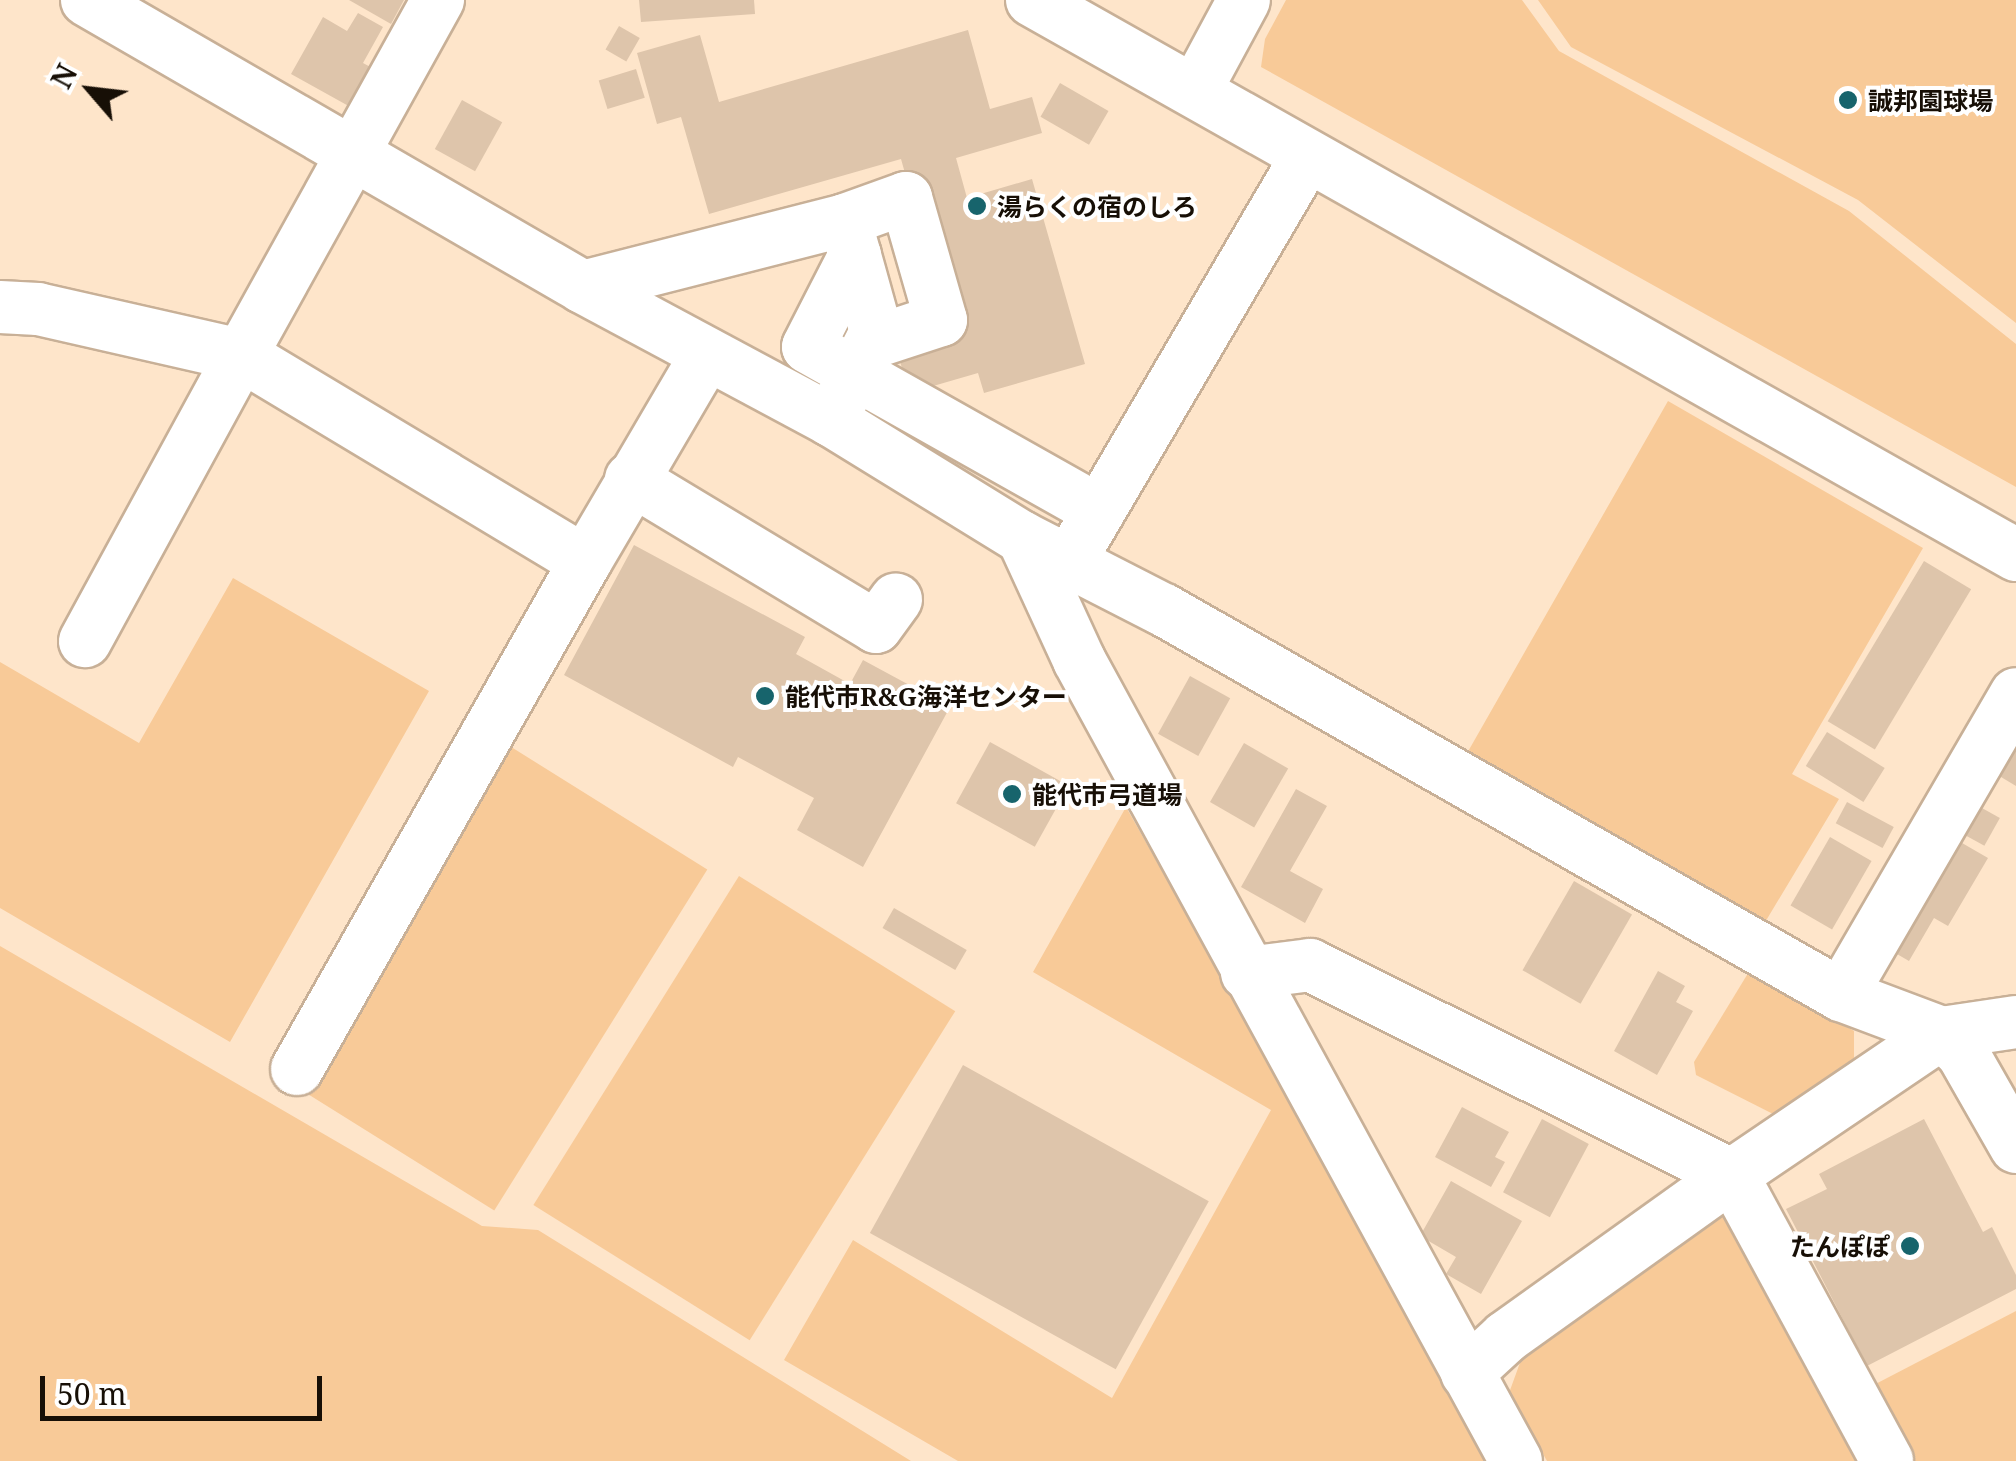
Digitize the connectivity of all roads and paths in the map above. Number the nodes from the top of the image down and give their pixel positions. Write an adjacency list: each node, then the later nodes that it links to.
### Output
1 (87, 0): 6 (street)
2 (438, 0): 6 (street)
3 (1244, 0): 5 (street)
4 (1038, 2): 5 (street)
5 (1195, 92): 7 (street)
6 (351, 154): 9 (street); 12 (street)
7 (1305, 160): 16 (street); 18 (street)
8 (850, 238): 9 (street); 13 (street); 13 (street)
9 (583, 288): 11 (street)
10 (0, 307): 12 (street)
11 (707, 354): 14 (street); 15 (street)
12 (242, 355): 19 (street); 22 (street)
13 (863, 358): 14 (street); 16 (street)
14 (831, 420): 17 (street)
15 (630, 479): 19 (street); 21 (street)
16 (1099, 511): 20 (street)
17 (1022, 538): 20 (street); 24 (street)
18 (2016, 555)
19 (586, 562): 28 (street)
20 (1070, 562): 25 (street)
21 (896, 599)
22 (86, 641)
23 (2016, 694): 25 (street)
24 (1247, 972): 30 (street); 31 (street)
25 (1841, 995): 27 (street)
26 (2016, 1022): 27 (street)
27 (1942, 1032): 29 (street); 30 (street)
28 (297, 1069)
29 (2016, 1146)
30 (1732, 1175): 31 (street); 33 (street)
31 (1467, 1374): 32 (street)
32 (1516, 1461)
33 (1886, 1461)

